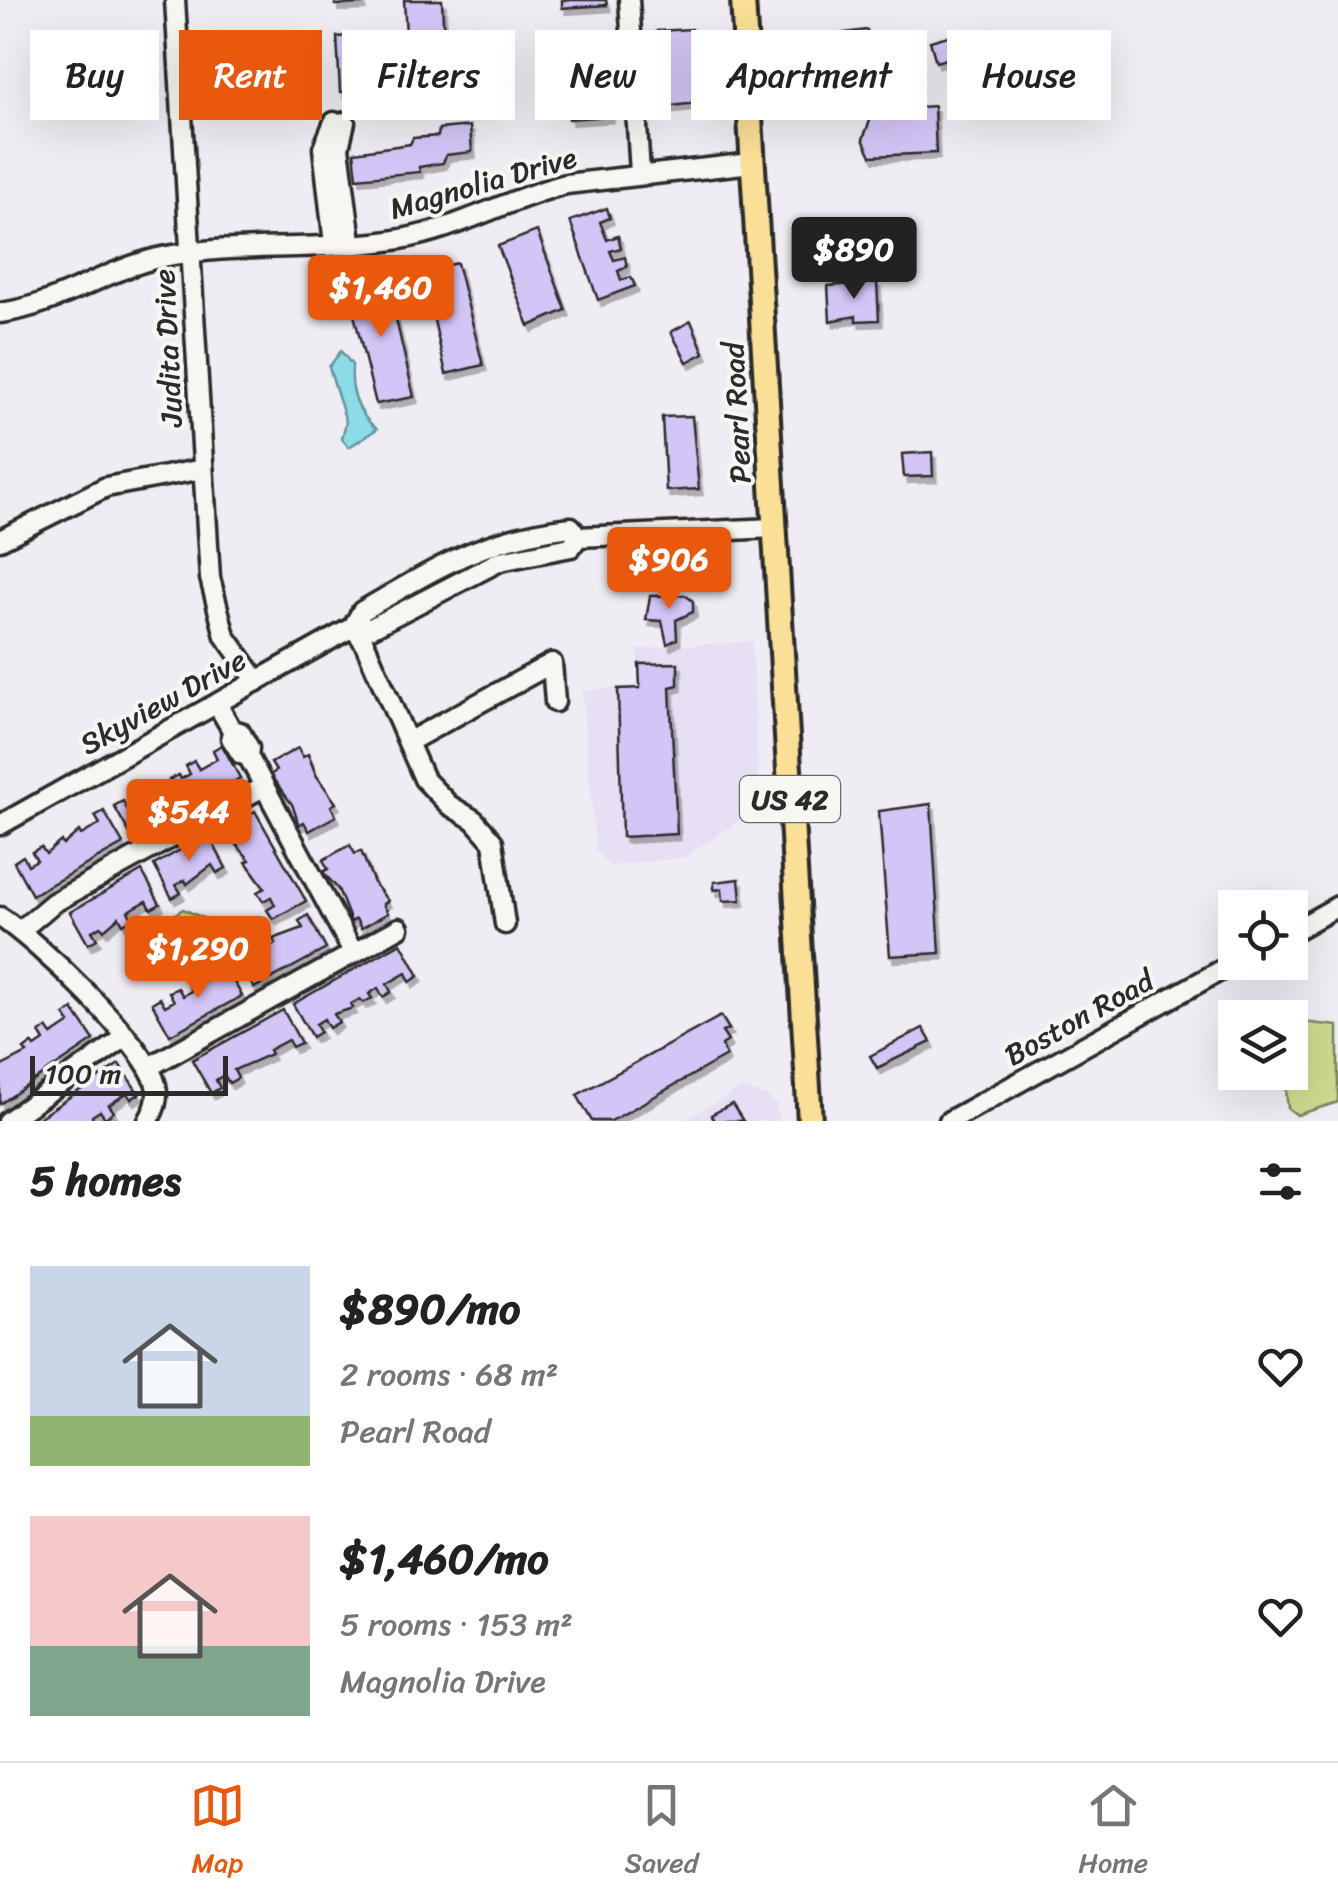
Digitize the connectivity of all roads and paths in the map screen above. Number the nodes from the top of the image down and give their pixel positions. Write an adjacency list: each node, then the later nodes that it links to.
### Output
1 (175, 0): 8 (street, Judita Drive)
2 (630, 0): 6 (street)
3 (743, 0): 5 (main road, Pearl Road / US 42)
4 (339, 122): 7 (street)
5 (752, 162): 6 (street, Magnolia Drive); 11 (main road, Pearl Road / US 42)
6 (640, 173): 7 (street, Magnolia Drive)
7 (342, 243): 8 (street, Magnolia Drive)
8 (190, 253): 9 (street, Magnolia Drive); 10 (street, Judita Drive)
9 (0, 313)
10 (203, 468): 12 (street); 14 (street, Judita Drive)
11 (774, 528): 13 (street, Skyview Drive); 32 (main road, Pearl Road / US 42)
12 (0, 540)
13 (353, 627): 14 (street, Skyview Drive); 17 (street)
14 (257, 681): 16 (street, Skyview Drive)
15 (555, 702): 17 (street)
16 (216, 704): 18 (street); 19 (street, Skyview Drive)
17 (408, 742): 23 (street)
18 (261, 788): 25 (street); 26 (street)
19 (0, 824)
20 (1338, 906): 22 (street)
21 (0, 917): 25 (street)
22 (1308, 922)
23 (504, 924)
24 (399, 928): 26 (street)
25 (21, 930): 28 (street)
26 (352, 952): 29 (street)
27 (1218, 972): 33 (street, Boston Road)
28 (124, 1038): 29 (street); 30 (street)
29 (149, 1068): 31 (street)
30 (8, 1121)
31 (148, 1121)
32 (810, 1121)
33 (949, 1121)

